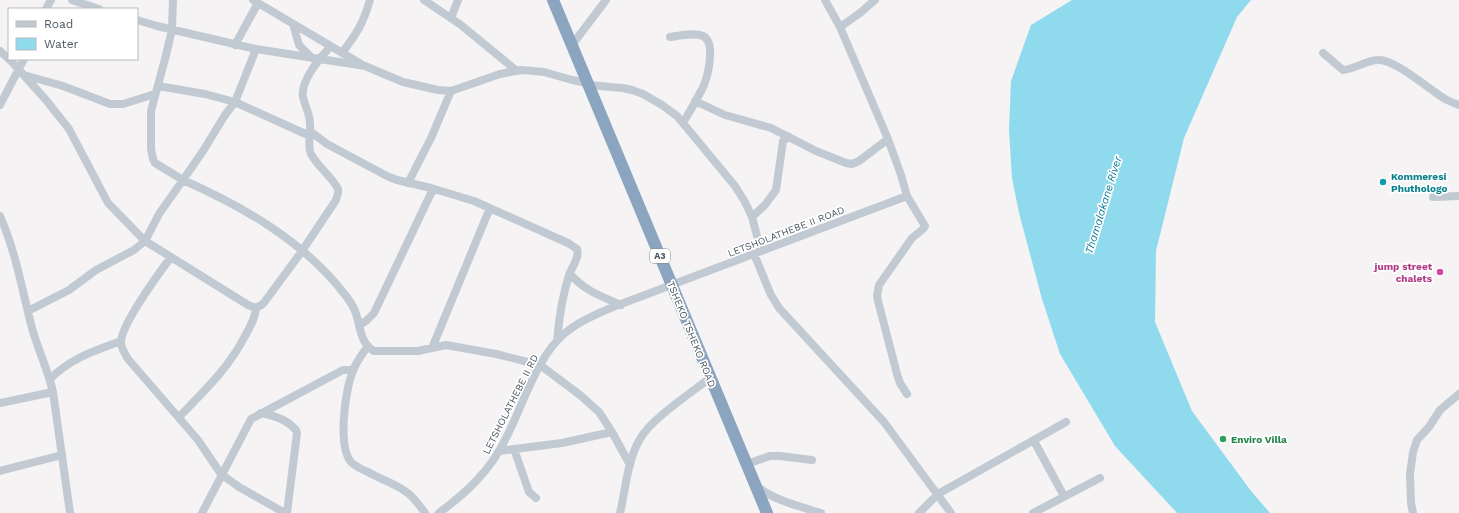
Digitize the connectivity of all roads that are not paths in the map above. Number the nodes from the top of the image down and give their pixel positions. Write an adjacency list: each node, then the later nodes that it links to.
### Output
1 (72, 0): 11 (street)
2 (173, 0): 16 (street)
3 (370, 0): 23 (street)
4 (424, 0): 12 (street)
5 (458, 0): 12 (street)
6 (553, 0): 19 (highway, TSHEKO TSHEKO ROAD / A3)
7 (606, 0): 19 (street)
8 (825, 0): 15 (street)
9 (875, 0): 15 (street)
10 (256, 1): 14 (street); 18 (street)
11 (96, 8)
12 (451, 18): 30 (street)
13 (138, 20): 16 (street)
14 (293, 24): 20 (street); 26 (street)
15 (840, 27): 42 (street)
16 (172, 30): 18 (street); 33 (street)
17 (670, 37): 35 (street)
18 (235, 45): 21 (street)
19 (572, 46): 32 (highway, TSHEKO TSHEKO ROAD / A3)
20 (330, 47): 23 (street); 26 (street)
21 (256, 49): 26 (street); 36 (street)
22 (0, 51): 25 (street)
23 (342, 53): 29 (street)
24 (1323, 53): 38 (street)
25 (8, 59)
26 (316, 59): 29 (street); 40 (street)
27 (9, 60): 31 (street)
28 (24, 60): 31 (street)
29 (365, 66): 34 (street)
30 (517, 71): 32 (street); 34 (street)
31 (21, 73): 33 (street); 37 (street); 52 (street)
32 (587, 84): 39 (street); 57 (highway, TSHEKO TSHEKO ROAD / A3)
33 (156, 90): 36 (street); 43 (street)
34 (451, 91): 44 (street)
35 (695, 101): 39 (street); 41 (street)
36 (235, 102): 40 (street); 43 (street)
37 (0, 105)
38 (1459, 105)
39 (683, 123): 51 (street)
40 (310, 134): 44 (street); 53 (street)
41 (790, 137): 42 (street); 51 (street)
42 (888, 139): 46 (street)
43 (183, 180): 52 (street); 53 (street)
44 (408, 184): 45 (street)
45 (433, 189): 49 (street); 61 (street)
46 (907, 196): 54 (street, LETSHOLATHEBE II ROAD); 71 (street)
47 (1459, 196): 48 (street)
48 (1433, 197)
49 (490, 208): 56 (street); 65 (street)
50 (0, 216): 60 (street)
51 (752, 217): 54 (street)
52 (144, 241): 55 (street); 60 (street)
53 (302, 251): 59 (street); 61 (street)
54 (758, 252): 57 (street, LETSHOLATHEBE II ROAD); 89 (street)
55 (171, 257): 59 (street); 62 (street)
56 (570, 274): 58 (street); 63 (street)
57 (672, 285): 58 (street, LETSHOLATHEBE II RD); 68 (highway, TSHEKO TSHEKO ROAD / A3)
58 (621, 305): 63 (street, LETSHOLATHEBE II RD)
59 (256, 308): 75 (street)
60 (28, 311): 69 (street)
61 (359, 325): 64 (street)
62 (121, 341): 69 (street); 75 (street)
63 (557, 341): 66 (street, LETSHOLATHEBE II RD)
64 (367, 348): 65 (street); 67 (street)
65 (432, 348): 66 (street)
66 (540, 365): 77 (street); 80 (street, LETSHOLATHEBE II RD)
67 (353, 370): 74 (street); 96 (street)
68 (710, 378): 83 (highway, TSHEKO TSHEKO ROAD / A3); 84 (street)
69 (50, 379): 70 (street)
70 (53, 392): 73 (street); 81 (street)
71 (907, 394)
72 (1459, 394): 103 (street)
73 (0, 403)
74 (261, 413): 86 (street); 95 (street)
75 (179, 417): 86 (street)
76 (1066, 422): 78 (street)
77 (612, 432): 79 (street); 84 (street)
78 (1034, 441): 89 (street); 90 (street)
79 (514, 449): 80 (street); 91 (street)
80 (499, 451): 97 (street, LETSHOLATHEBE II RD)
81 (62, 455): 85 (street); 93 (street)
82 (812, 460): 83 (street)
83 (747, 464): 88 (highway, TSHEKO TSHEKO ROAD / A3)
84 (630, 465): 98 (street)
85 (0, 471)
86 (221, 474): 94 (street); 95 (street)
87 (1100, 478): 90 (street)
88 (756, 485): 92 (highway, TSHEKO TSHEKO ROAD / A3); 99 (street)
89 (938, 494): 100 (street); 101 (street)
90 (1064, 496): 102 (street)
91 (536, 498)
92 (766, 512)
93 (70, 513)
94 (202, 513)
95 (286, 513)
96 (425, 513)
97 (439, 513)
98 (620, 513)
99 (821, 513)
100 (919, 513)
101 (951, 513)
102 (1033, 513)
103 (1413, 513)

